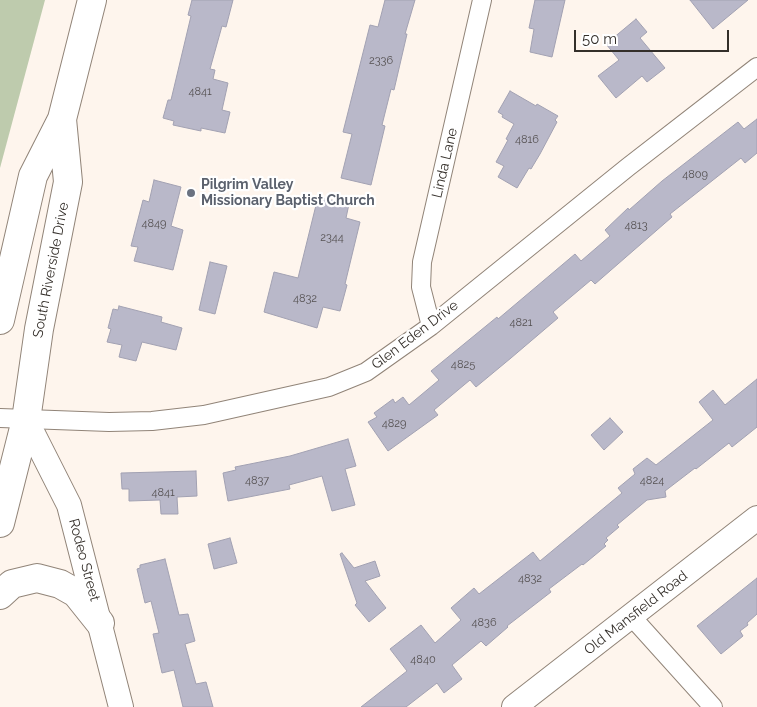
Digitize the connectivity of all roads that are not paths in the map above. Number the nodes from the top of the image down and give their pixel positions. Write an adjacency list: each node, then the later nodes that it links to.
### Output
1 (92, 0): 4 (main road, South Riverside Drive)
2 (482, 0): 6 (street, Linda Lane)
3 (757, 67): 6 (street, Glen Eden Drive)
4 (62, 119): 5 (main road, South Riverside Drive); 7 (main road, South Riverside Drive)
5 (0, 320)
6 (431, 326): 7 (street, Glen Eden Drive)
7 (13, 419): 9 (main road, South Riverside Drive); 12 (street, Rodeo Street)
8 (757, 518): 11 (street, Old Mansfield Road)
9 (0, 523)
10 (0, 595): 12 (main road)
11 (631, 616): 14 (street, Old Mansfield Road); 15 (street)
12 (100, 622): 13 (street, Rodeo Street)
13 (121, 707)
14 (514, 707)
15 (713, 707)

